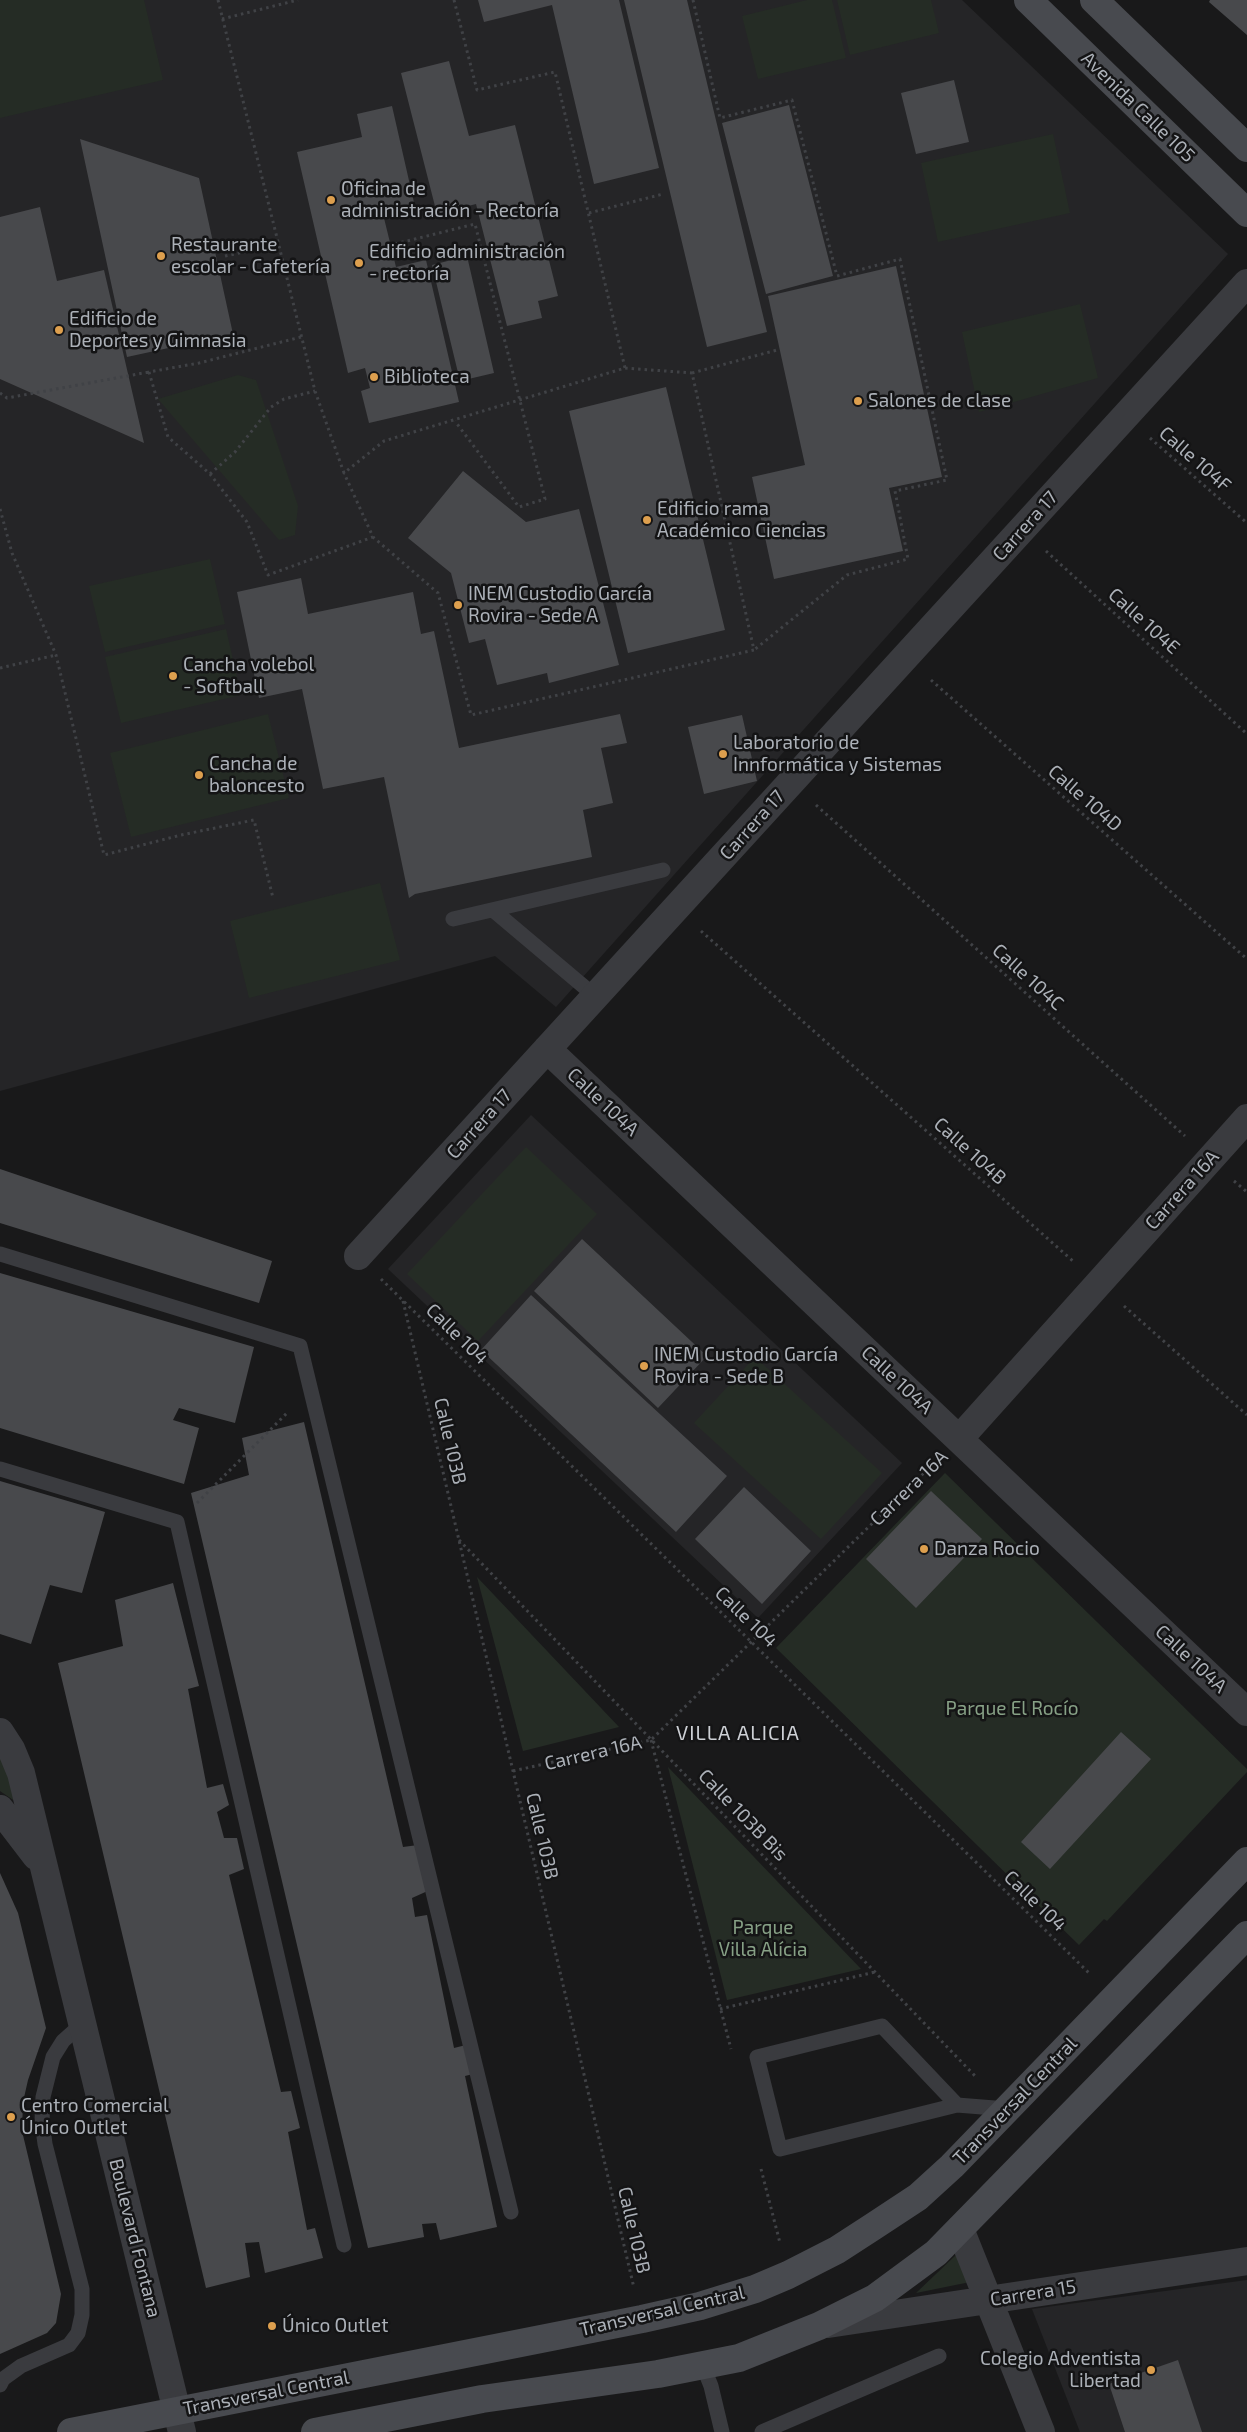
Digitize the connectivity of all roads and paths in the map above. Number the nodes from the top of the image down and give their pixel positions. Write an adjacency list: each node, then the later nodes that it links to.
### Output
1 (218, 0): 7 (path)
2 (298, 0): 7 (path)
3 (454, 0): 10 (path)
4 (693, 0): 32 (path)
5 (1028, 0): 11 (main road, Avenida Calle 105)
6 (1094, 0): 8 (main road)
7 (222, 19): 13 (path)
8 (1247, 148)
9 (663, 194): 10 (path)
10 (589, 213): 18 (path)
11 (1247, 213)
12 (395, 244): 23 (path)
13 (278, 245): 14 (path); 16 (path)
14 (225, 256)
15 (1247, 283): 24 (street, Carrera 17)
16 (301, 337): 19 (path); 21 (path)
17 (777, 350): 20 (path)
18 (625, 368): 20 (path); 23 (path)
19 (148, 372): 22 (path); 26 (path)
20 (692, 373): 32 (path)
21 (315, 390): 26 (path); 27 (path)
22 (0, 393)
23 (520, 399): 25 (path); 25 (path)
24 (1125, 416): 29 (path, Calle 104F); 30 (street, Carrera 17)
25 (455, 421): 27 (path)
26 (210, 474): 31 (path)
27 (344, 474): 31 (path)
28 (0, 509): 33 (path)
29 (1247, 523)
30 (1022, 529): 34 (street, Carrera 17); 36 (path, Calle 104E)
31 (373, 537): 32 (path)
32 (754, 650)
33 (56, 655): 35 (path); 39 (path)
34 (905, 657): 37 (street, Carrera 17); 43 (path, Calle 104D)
35 (0, 668)
36 (1247, 734)
37 (790, 782): 40 (street, Carrera 17); 47 (path, Calle 104C)
38 (663, 870): 41 (lane)
39 (272, 898)
40 (676, 908): 44 (street, Carrera 17); 51 (path, Calle 104B)
41 (494, 910): 42 (lane); 44 (lane)
42 (453, 919)
43 (1247, 959)
44 (596, 996): 45 (street, Carrera 17)
45 (547, 1049): 50 (street, Carrera 17); 55 (street, Calle 104A)
46 (1247, 1118): 47 (street, Carrera 16A)
47 (1210, 1159): 48 (path, Calle 104C); 51 (street, Carrera 16A)
48 (1247, 1192)
49 (0, 1254): 53 (lane)
50 (358, 1256): 52 (path, Calle 104)
51 (1099, 1283): 54 (path, Calle 104B); 55 (street, Carrera 16A)
52 (402, 1300): 58 (path, Calle 103B); 59 (path, Calle 104)
53 (310, 1388): 57 (path); 76 (lane)
54 (1247, 1415)
55 (959, 1439): 59 (path, Carrera 16A); 60 (street, Calle 104A)
56 (0, 1469): 57 (lane)
57 (177, 1522): 78 (lane)
58 (459, 1540): 62 (path, Calle 103B Bis); 63 (path, Calle 103B)
59 (752, 1642): 62 (path, Carrera 16A); 69 (path, Calle 104)
60 (1247, 1712)
61 (0, 1732): 66 (street, Boulevard Fontana)
62 (652, 1740): 63 (path, Carrera 16A); 68 (path, Calle 103B Bis); 70 (path)
63 (513, 1771): 82 (path, Calle 103B)
64 (0, 1808): 66 (street, Boulevard Fontana)
65 (1247, 1861): 69 (main road, Transversal Central)
66 (45, 1870): 71 (street, Boulevard Fontana)
67 (1247, 1935): 77 (main road)
68 (875, 1972): 70 (path); 74 (path, Calle 103B Bis)
69 (1115, 1998): 74 (main road, Transversal Central)
70 (720, 2009): 72 (path)
71 (82, 2024): 86 (lane); 87 (street, Boulevard Fontana)
72 (732, 2056)
73 (957, 2105): 73 (lane); 74 (lane)
74 (1007, 2109): 80 (main road, Transversal Central)
75 (759, 2160): 80 (path)
76 (511, 2212)
77 (960, 2229): 81 (street); 83 (main road)
78 (344, 2245)
79 (1247, 2261): 81 (street, Carrera 15)
80 (788, 2275): 82 (main road, Transversal Central)
81 (989, 2300): 83 (street, Carrera 15); 93 (street)
82 (642, 2319): 87 (main road, Transversal Central)
83 (819, 2326): 85 (main road)
84 (939, 2356): 92 (lane)
85 (703, 2366): 88 (main road); 91 (lane)
86 (0, 2385)
87 (180, 2422): 89 (main road, Transversal Central)
88 (358, 2428): 90 (main road)
89 (71, 2432)
90 (315, 2432)
91 (722, 2432)
92 (762, 2432)
93 (1041, 2432)

